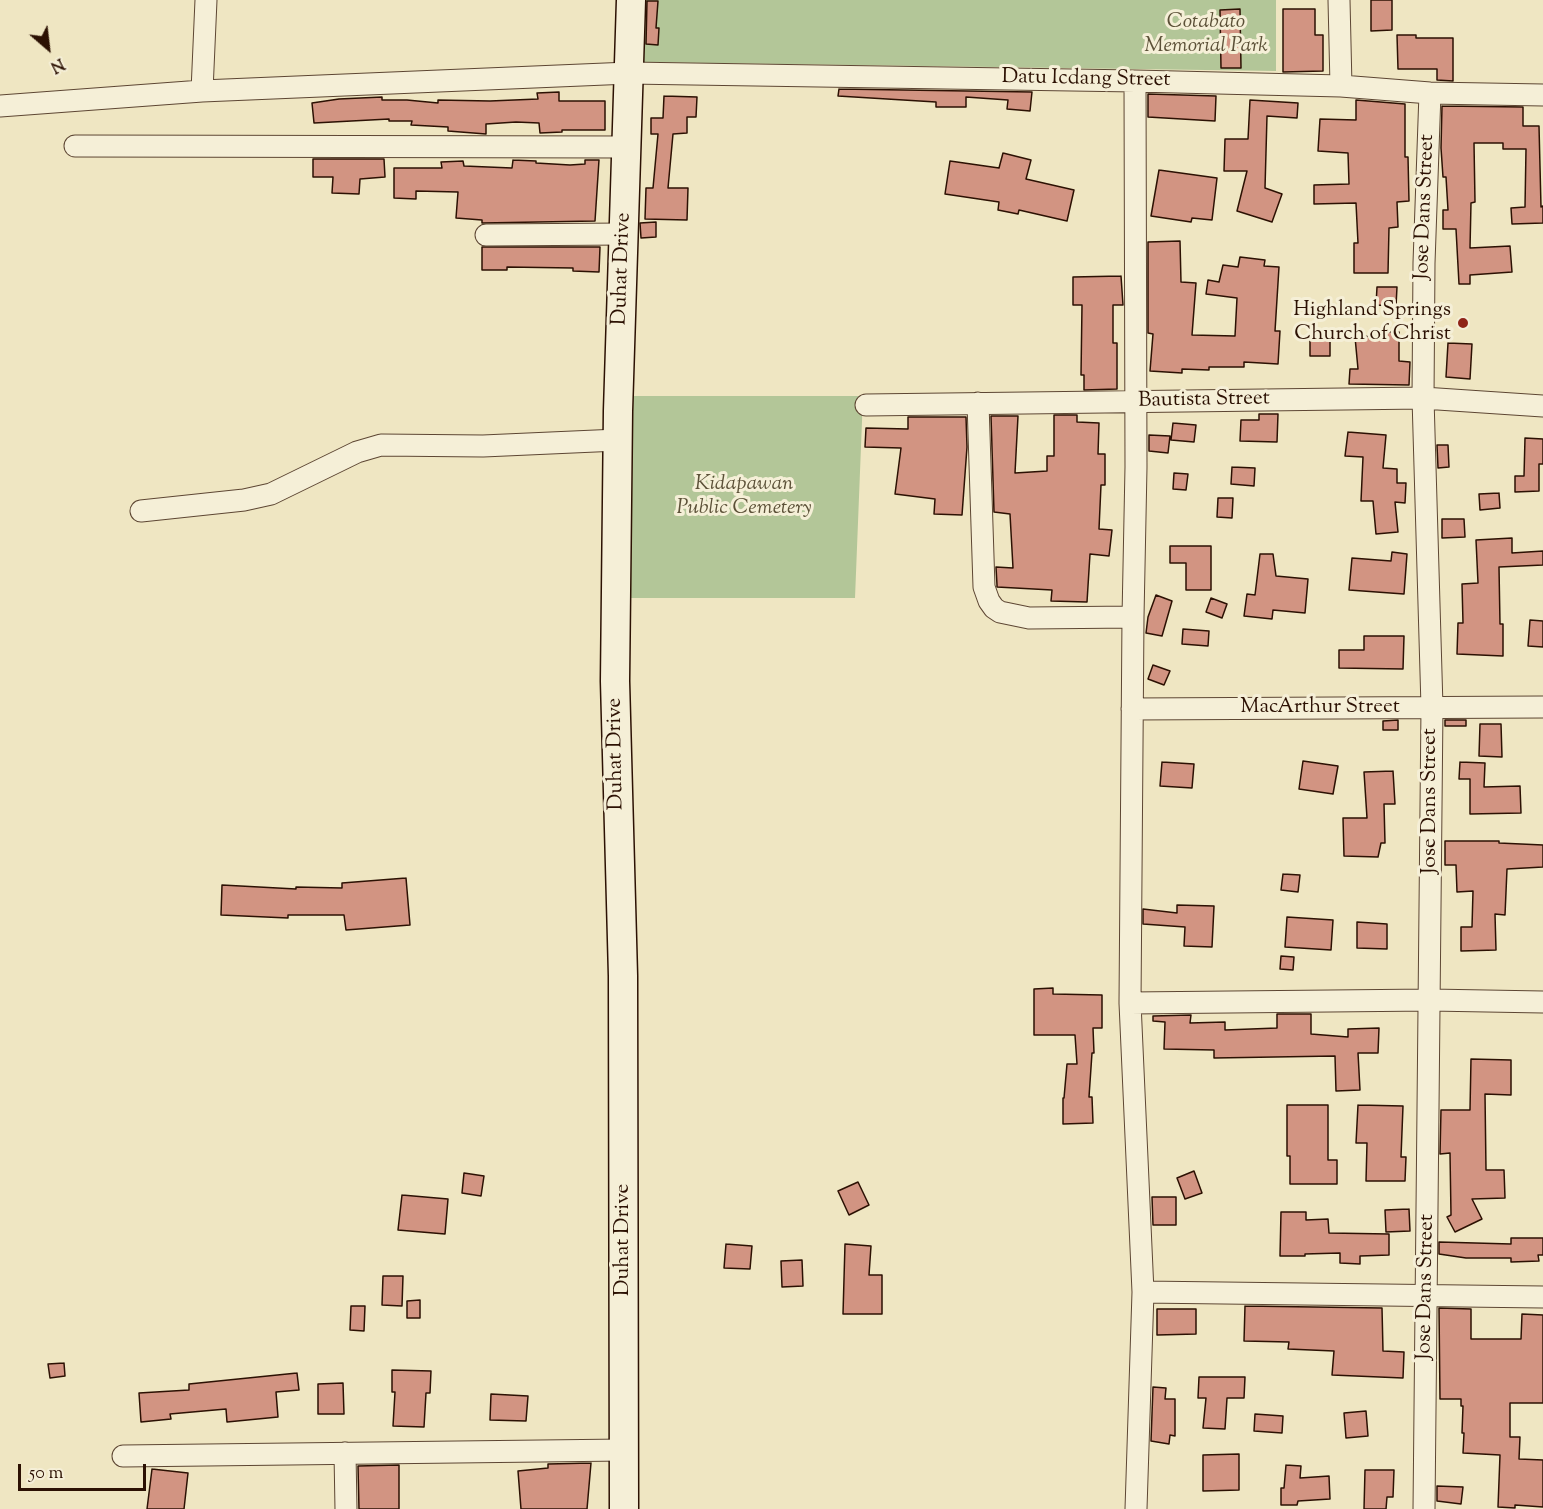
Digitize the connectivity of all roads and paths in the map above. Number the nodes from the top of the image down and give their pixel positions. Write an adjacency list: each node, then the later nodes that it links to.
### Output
1 (206, 0): 7 (street)
2 (631, 0): 4 (street, Duhat Drive)
3 (1339, 0): 6 (street)
4 (629, 73): 5 (street, Datu Icdang Street); 7 (street, Datu Icdang Street); 12 (street, Duhat Drive)
5 (1135, 81): 6 (street, Datu Icdang Street); 16 (street)
6 (1341, 86): 8 (street, Datu Icdang Street)
7 (202, 91): 10 (street, Datu Icdang Street)
8 (1430, 93): 9 (street, Datu Icdang Street); 15 (street, Jose Dans Street)
9 (1543, 95)
10 (0, 106)
11 (75, 146): 12 (street)
12 (627, 147): 13 (street, Duhat Drive)
13 (624, 234): 14 (street); 20 (street, Duhat Drive)
14 (486, 235)
15 (1423, 398): 16 (street, Bautista Street); 19 (street, Bautista Street); 23 (street, Jose Dans Street)
16 (1135, 402): 17 (street, Bautista Street); 22 (street)
17 (978, 403): 18 (street, Bautista Street); 22 (street)
18 (866, 405)
19 (1543, 406)
20 (618, 440): 21 (street); 32 (street, Duhat Drive)
21 (141, 511)
22 (1133, 617): 25 (street)
23 (1432, 707): 24 (street, MacArthur Street); 25 (street, MacArthur Street); 26 (street, Jose Dans Street)
24 (1543, 708)
25 (1132, 709): 28 (street)
26 (1430, 1000): 27 (street); 28 (street); 30 (street, Jose Dans Street)
27 (1543, 1002)
28 (1130, 1003): 29 (street)
29 (1143, 1292): 30 (street); 37 (street)
30 (1427, 1295): 31 (street); 38 (street, Jose Dans Street)
31 (1543, 1296)
32 (624, 1450): 33 (street); 36 (street, Duhat Drive)
33 (345, 1453): 34 (street); 35 (street)
34 (123, 1456)
35 (346, 1509)
36 (624, 1509)
37 (1136, 1509)
38 (1424, 1509)

